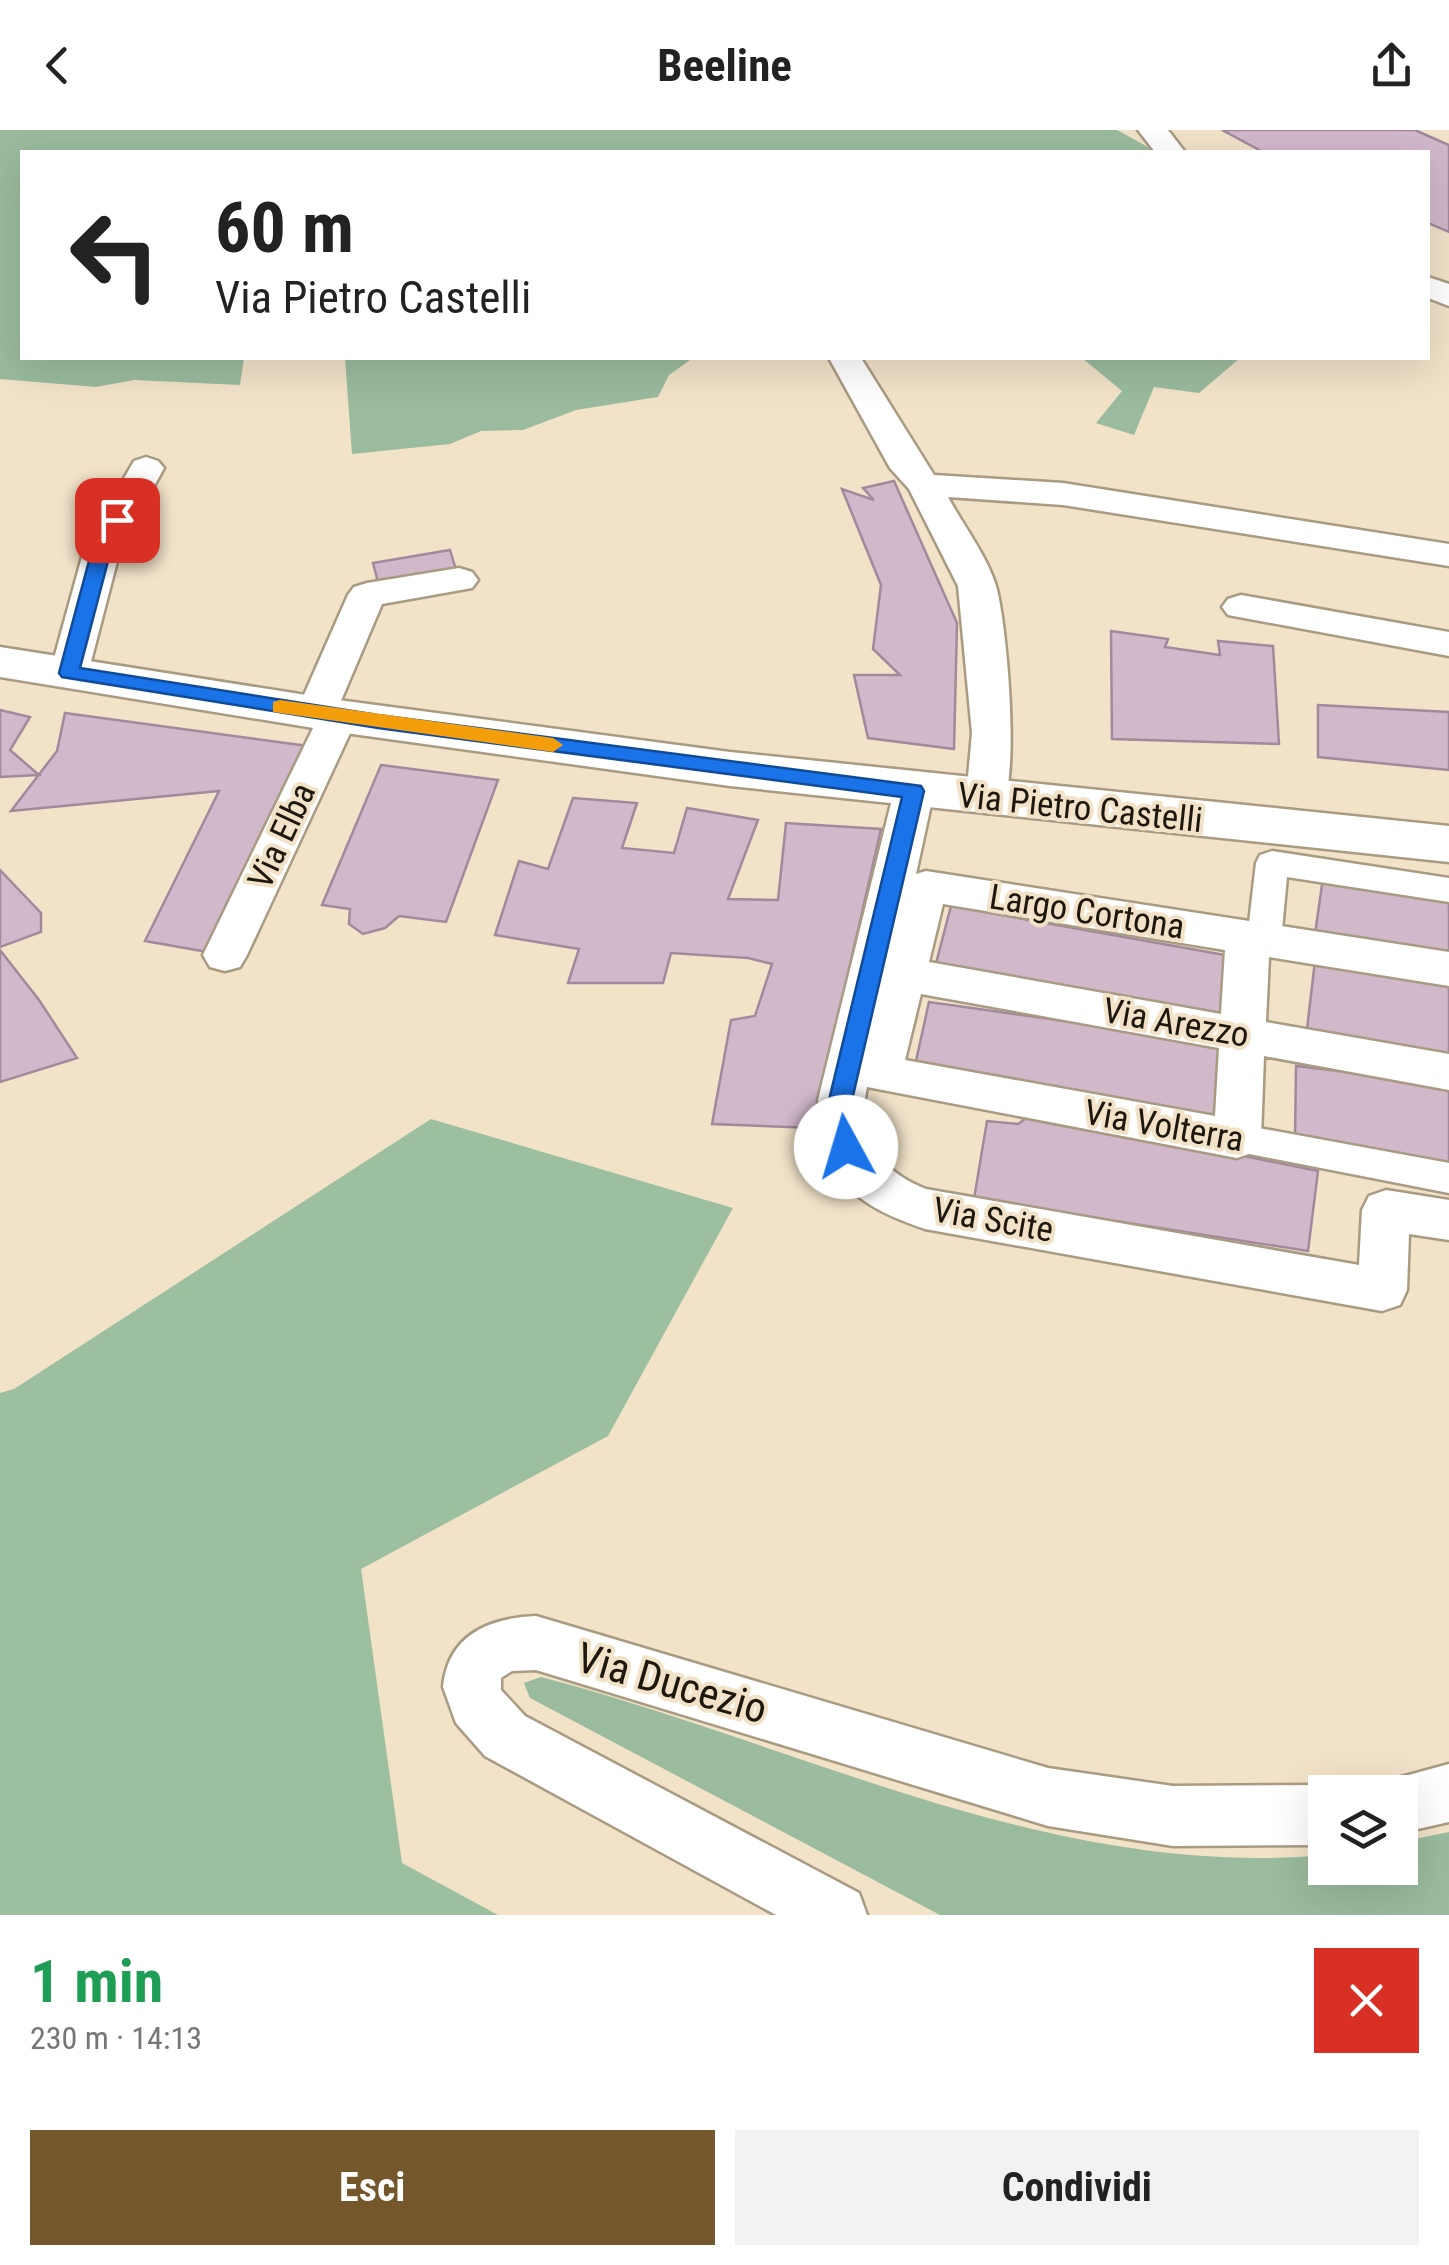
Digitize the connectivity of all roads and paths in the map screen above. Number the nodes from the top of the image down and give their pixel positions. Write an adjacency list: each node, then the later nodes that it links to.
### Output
1 (1153, 130): 2 (street)
2 (1168, 150)
3 (846, 360): 5 (street)
4 (146, 468): 11 (street)
5 (924, 485): 6 (street); 14 (street)
6 (1449, 556)
7 (459, 580): 12 (street, Via Elba)
8 (1241, 607): 9 (street)
9 (1449, 644)
10 (0, 662): 11 (street, Via Pietro Castelli)
11 (69, 673): 12 (street, Via Pietro Castelli)
12 (327, 714): 13 (street, Via Pietro Castelli); 18 (street, Via Elba)
13 (914, 791): 14 (street, Via Pietro Castelli); 25 (street, Via Scite)
14 (988, 798): 15 (street, Via Pietro Castelli)
15 (1449, 844)
16 (1449, 890): 17 (street)
17 (1256, 939): 19 (street, Largo Cortona); 20 (street, Largo Cortona); 21 (street)
18 (225, 955)
19 (1449, 970)
20 (904, 974): 21 (street, Via Arezzo); 23 (street, Via Volterra)
21 (1243, 1035): 22 (street, Via Arezzo); 23 (street)
22 (1449, 1072)
23 (1237, 1139): 24 (street, Via Volterra)
24 (1449, 1178)
25 (1449, 1220)
26 (1449, 1794): 27 (street)
27 (1418, 1800)
28 (1308, 1815): 29 (street, Via Ducezio)
29 (838, 1915)

